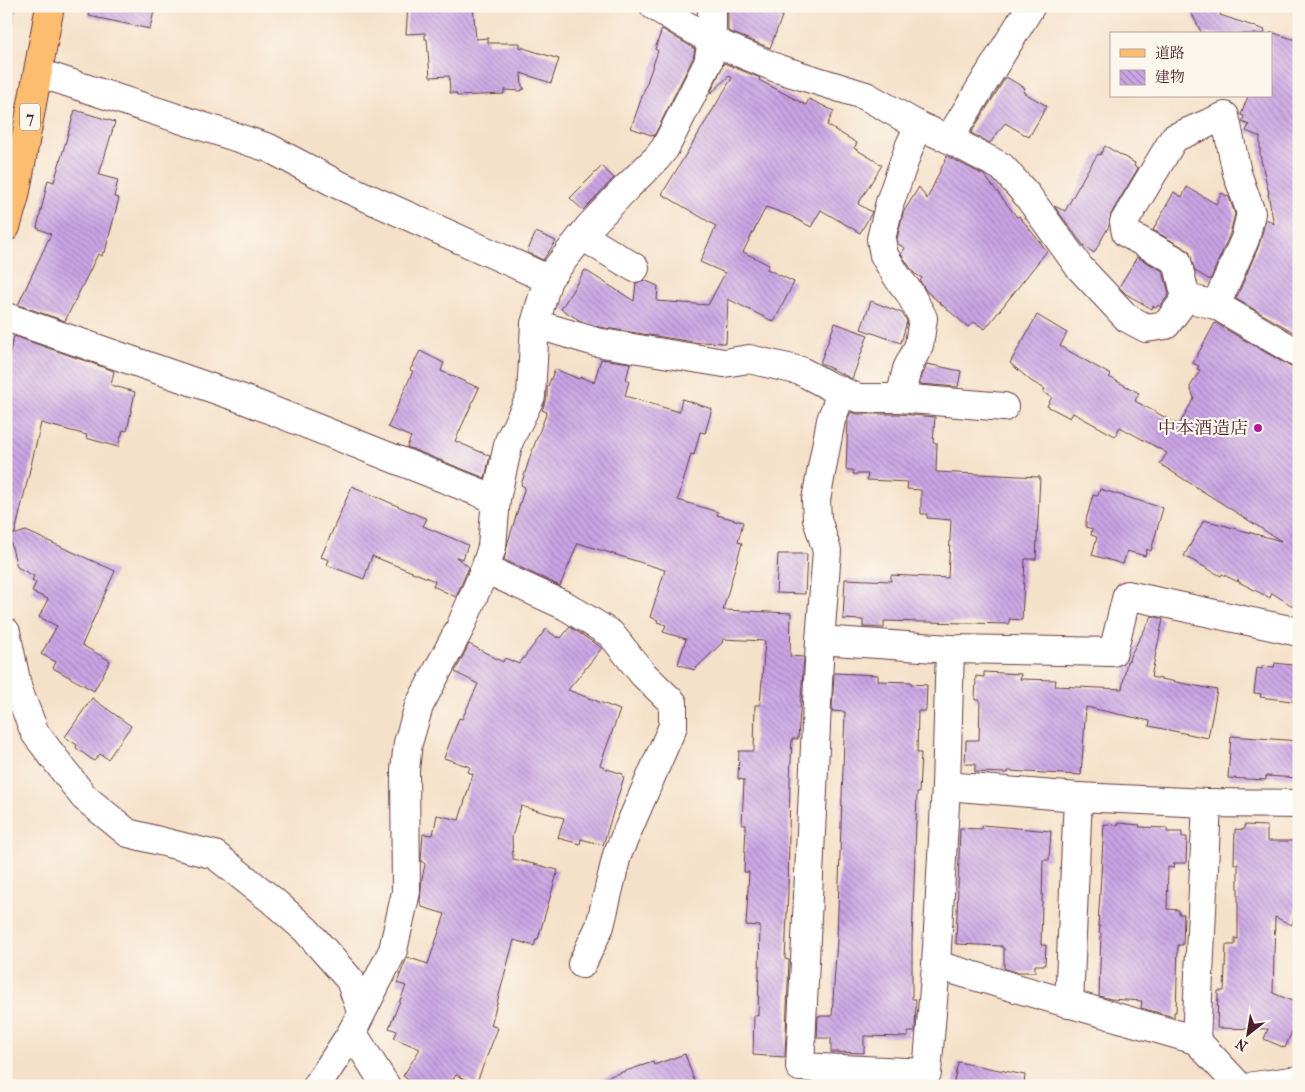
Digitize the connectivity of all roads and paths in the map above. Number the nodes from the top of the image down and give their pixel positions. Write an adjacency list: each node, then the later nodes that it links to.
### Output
1 (50, 6): 6 (main road, 7)
2 (654, 6): 5 (street)
3 (712, 6): 5 (street)
4 (1031, 6): 8 (street)
5 (712, 41): 7 (street); 10 (street)
6 (39, 72): 9 (main road, 7); 12 (street)
7 (919, 126): 8 (street); 19 (street)
8 (949, 139): 13 (street)
9 (6, 227)
10 (582, 236): 11 (street); 12 (street)
11 (635, 268)
12 (548, 279): 16 (street)
13 (1186, 298): 14 (street); 14 (street)
14 (1216, 305): 17 (street)
15 (6, 317): 21 (street)
16 (535, 324): 18 (street); 21 (street)
17 (1299, 354)
18 (842, 391): 19 (street); 25 (street)
19 (900, 398): 20 (street)
20 (1004, 407)
21 (496, 499): 22 (street)
22 (485, 569): 31 (street); 34 (street)
23 (6, 632): 34 (street)
24 (1299, 632): 26 (street)
25 (820, 640): 26 (street); 32 (street)
26 (950, 649): 27 (street)
27 (946, 786): 28 (street); 32 (street)
28 (1078, 797): 29 (street); 33 (street)
29 (1207, 802): 30 (street); 35 (street)
30 (1299, 804)
31 (582, 964)
32 (936, 966): 33 (street)
33 (1069, 1004): 35 (street)
34 (357, 1021): 37 (street); 38 (street)
35 (1196, 1040): 39 (street)
36 (1299, 1080): 40 (street)
37 (317, 1086)
38 (386, 1086)
39 (1238, 1086)
40 (1254, 1086)

